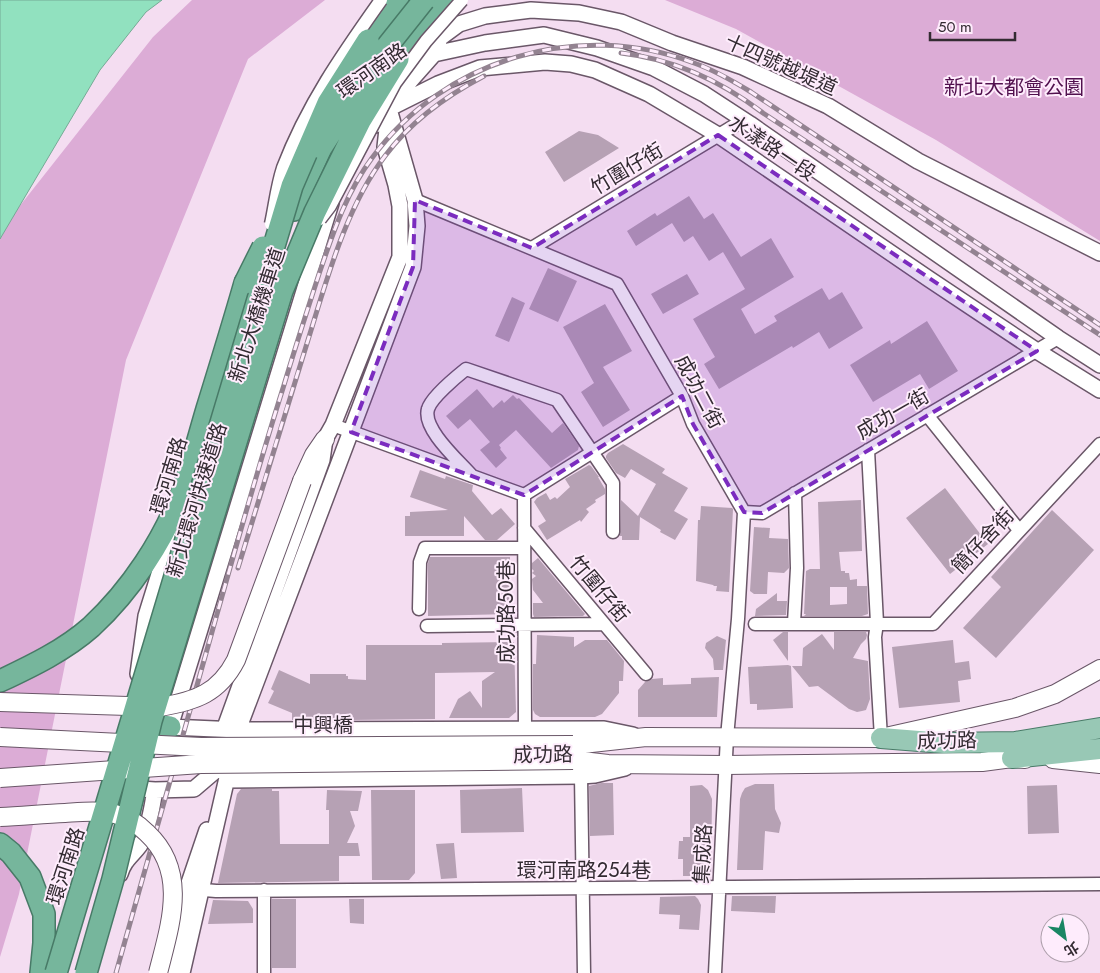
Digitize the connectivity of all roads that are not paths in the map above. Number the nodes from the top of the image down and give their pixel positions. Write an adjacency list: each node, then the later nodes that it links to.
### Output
1 (381, 0): 30 (street, 新北大橋機車道, bridge)
2 (398, 0): 12 (highway, 新北環河快速道路, bridge)
3 (412, 0): 11 (highway, bridge)
4 (424, 0): 11 (highway, bridge)
5 (446, 0): 47 (highway, 新北環河快速道路, bridge)
6 (462, 0): 30 (street, 新北大橋機車道, bridge)
7 (434, 54): 8 (street, 十四號越堤道); 9 (street, 水漾路一段); 15 (street, 十四號越堤道); 47 (street, 環河南路)
8 (389, 108): 10 (street, 水漾路一段); 13 (street, 環河南路); 22 (street, 環河南路); 47 (street, 環河南路)
9 (742, 121): 10 (street, 竹圍仔街); 16 (street, 水漾路一段)
10 (718, 135): 14 (street, 竹圍仔街); 17 (street, 水漾路一段)
11 (321, 148): 30 (highway)
12 (292, 186): 45 (highway, bridge); 76 (highway, 新北環河快速道路, bridge)
13 (415, 200): 14 (street, 成功二街); 23 (street, 環河南路)
14 (532, 248): 20 (street, 成功二街)
15 (1100, 253)
16 (1058, 338): 17 (street, 成功一街); 18 (street, 水漾路一段)
17 (1037, 351): 19 (street, 水漾路一段); 21 (street, 成功一街)
18 (1100, 365)
19 (1100, 390)
20 (682, 396): 26 (street); 31 (street, 成功二街)
21 (927, 415): 25 (street, 成功一街); 33 (street)
22 (329, 432): 23 (street); 46 (main road, bridge); 50 (street, 環河南路)
23 (351, 432): 27 (street); 50 (street, 環河南路)
24 (1100, 444): 33 (street, 簡仔舍街)
25 (868, 450): 28 (street, 成功一街); 38 (street)
26 (593, 452): 27 (street); 29 (street); 34 (street)
27 (472, 476): 29 (street)
28 (795, 493): 31 (street, 成功一街); 37 (street)
29 (524, 495): 32 (street, 成功路50巷)
30 (206, 502): 47 (highway)
31 (744, 512): 53 (street)
32 (524, 528): 35 (street, 成功路50巷); 39 (street, 竹圍仔街)
33 (1019, 530): 38 (street, 簡仔舍街)
34 (612, 532)
35 (524, 548): 36 (street); 41 (street, 成功路50巷)
36 (419, 609)
37 (794, 623): 38 (street, 簡仔舍街); 40 (street, 簡仔舍街)
38 (877, 623): 54 (street)
39 (604, 624): 41 (street); 44 (street, 竹圍仔街)
40 (755, 624)
41 (524, 625): 42 (street); 49 (street, 成功路50巷)
42 (427, 626)
43 (1100, 669): 54 (main road, 成功路)
44 (646, 674)
45 (0, 681)
46 (0, 702)
47 (150, 723): 50 (street, 成功路); 65 (highway); 77 (highway, bridge); 78 (highway, 新北環河快速道路, bridge)
48 (1100, 728): 54 (main road)
49 (525, 729): 50 (street, 成功路); 52 (street, 成功路)
50 (231, 730): 57 (street); 64 (street, 環河南路)
51 (0, 737): 56 (main road, 中興橋, bridge)
52 (646, 737): 53 (main road, 成功路); 56 (main road, 中興橋)
53 (727, 737): 54 (main road, 成功路); 61 (street, 集成路)
54 (881, 738)
55 (1100, 749): 58 (main road)
56 (573, 753): 59 (main road, 中興橋); 63 (main road, 中興橋, bridge)
57 (231, 758): 64 (street); 66 (street); 72 (street, 環河南路)
58 (1012, 758): 60 (main road, 成功路); 61 (main road, 成功路)
59 (641, 764): 61 (main road, 成功路); 62 (street, 成功路)
60 (1100, 764)
61 (726, 765): 71 (street, 集成路)
62 (581, 776): 64 (street, 成功路); 73 (street)
63 (0, 778)
64 (227, 780): 72 (street, 環河南路)
65 (123, 788): 66 (street); 69 (highway); 76 (street, 環河南路)
66 (155, 790): 69 (street)
67 (0, 817): 80 (main road, bridge)
68 (0, 844): 75 (highway)
69 (123, 864): 79 (street)
70 (1100, 884): 71 (street, 環河南路254巷)
71 (720, 887): 73 (street, 環河南路254巷); 85 (street, 集成路)
72 (194, 889): 74 (street, 環河南路254巷); 81 (street, 環河南路); 82 (street, 環河南路)
73 (583, 889): 74 (street, 環河南路254巷); 84 (street)
74 (264, 890): 83 (street)
75 (41, 973)
76 (55, 973)
77 (71, 973)
78 (86, 973)
79 (91, 973)
80 (158, 973)
81 (167, 973)
82 (182, 973)
83 (264, 973)
84 (584, 973)
85 (715, 973)

